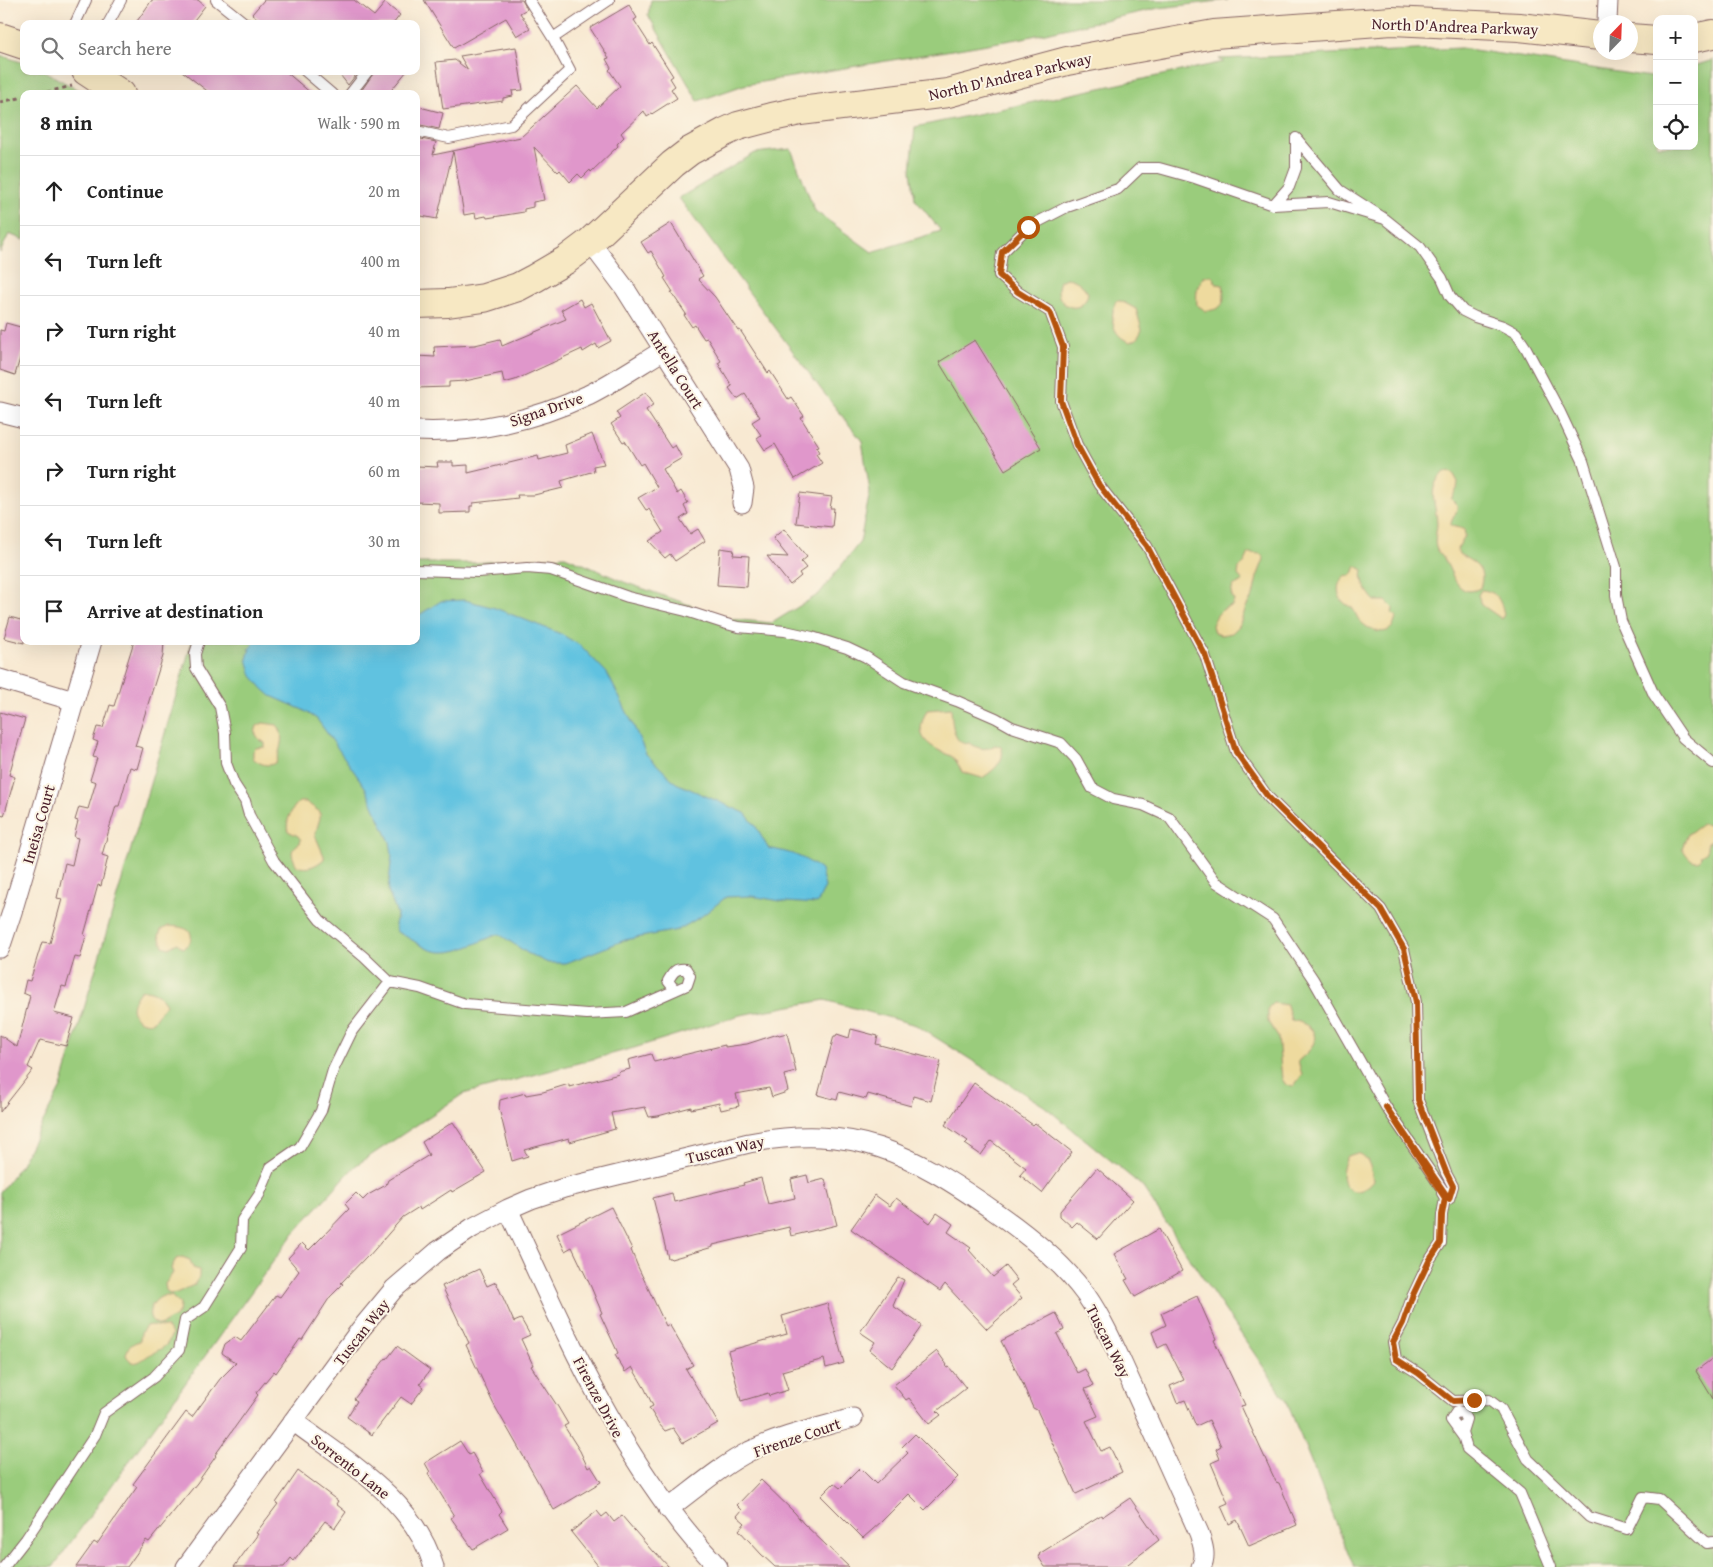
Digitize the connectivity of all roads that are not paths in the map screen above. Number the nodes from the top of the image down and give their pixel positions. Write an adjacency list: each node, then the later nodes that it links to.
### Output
1 (86, 0): 8 (lane)
2 (121, 0): 9 (lane)
3 (216, 0): 10 (lane)
4 (529, 0): 15 (lane)
5 (609, 0): 15 (lane)
6 (1608, 0): 7 (street)
7 (1607, 15)
8 (77, 20)
9 (110, 20)
10 (241, 20)
11 (1713, 34): 13 (street)
12 (1593, 35): 28 (street, North D'Andrea Parkway)
13 (1698, 37)
14 (0, 38): 18 (street)
15 (553, 38): 25 (lane)
16 (1638, 39): 17 (street)
17 (1653, 40)
18 (20, 44)
19 (309, 75): 23 (lane)
20 (365, 75): 24 (lane)
21 (79, 79): 22 (street)
22 (110, 90)
23 (327, 90)
24 (353, 90)
25 (420, 132)
26 (1273, 205): 27 (lane); 27 (lane); 44 (lane)
27 (1385, 219): 40 (lane)
28 (590, 242): 29 (street, North D'Andrea Parkway); 30 (street, Antella Court)
29 (420, 304)
30 (664, 350): 33 (street, Signa Drive); 34 (street, Antella Court)
31 (0, 412): 32 (street)
32 (20, 417)
33 (420, 431)
34 (742, 503)
35 (420, 570): 44 (lane)
36 (91, 645): 39 (street, Ineisa Court)
37 (197, 645): 42 (lane)
38 (0, 679): 39 (street)
39 (74, 701): 41 (street, Ineisa Court)
40 (1713, 763)
41 (0, 948)
42 (390, 982): 43 (lane); 51 (lane)
43 (675, 990)
44 (1386, 1107): 50 (lane)
45 (508, 1209): 47 (street, Tuscan Way); 49 (street, Firenze Drive); 55 (street, Tuscan Way)
46 (853, 1418): 49 (street, Firenze Court)
47 (293, 1422): 52 (street, Tuscan Way); 53 (street, Sorrento Lane)
48 (1464, 1438): 56 (lane)
49 (668, 1509): 54 (street, Firenze Drive)
50 (1713, 1542)
51 (4, 1567)
52 (186, 1567)
53 (434, 1567)
54 (718, 1567)
55 (1201, 1567)
56 (1551, 1567)

